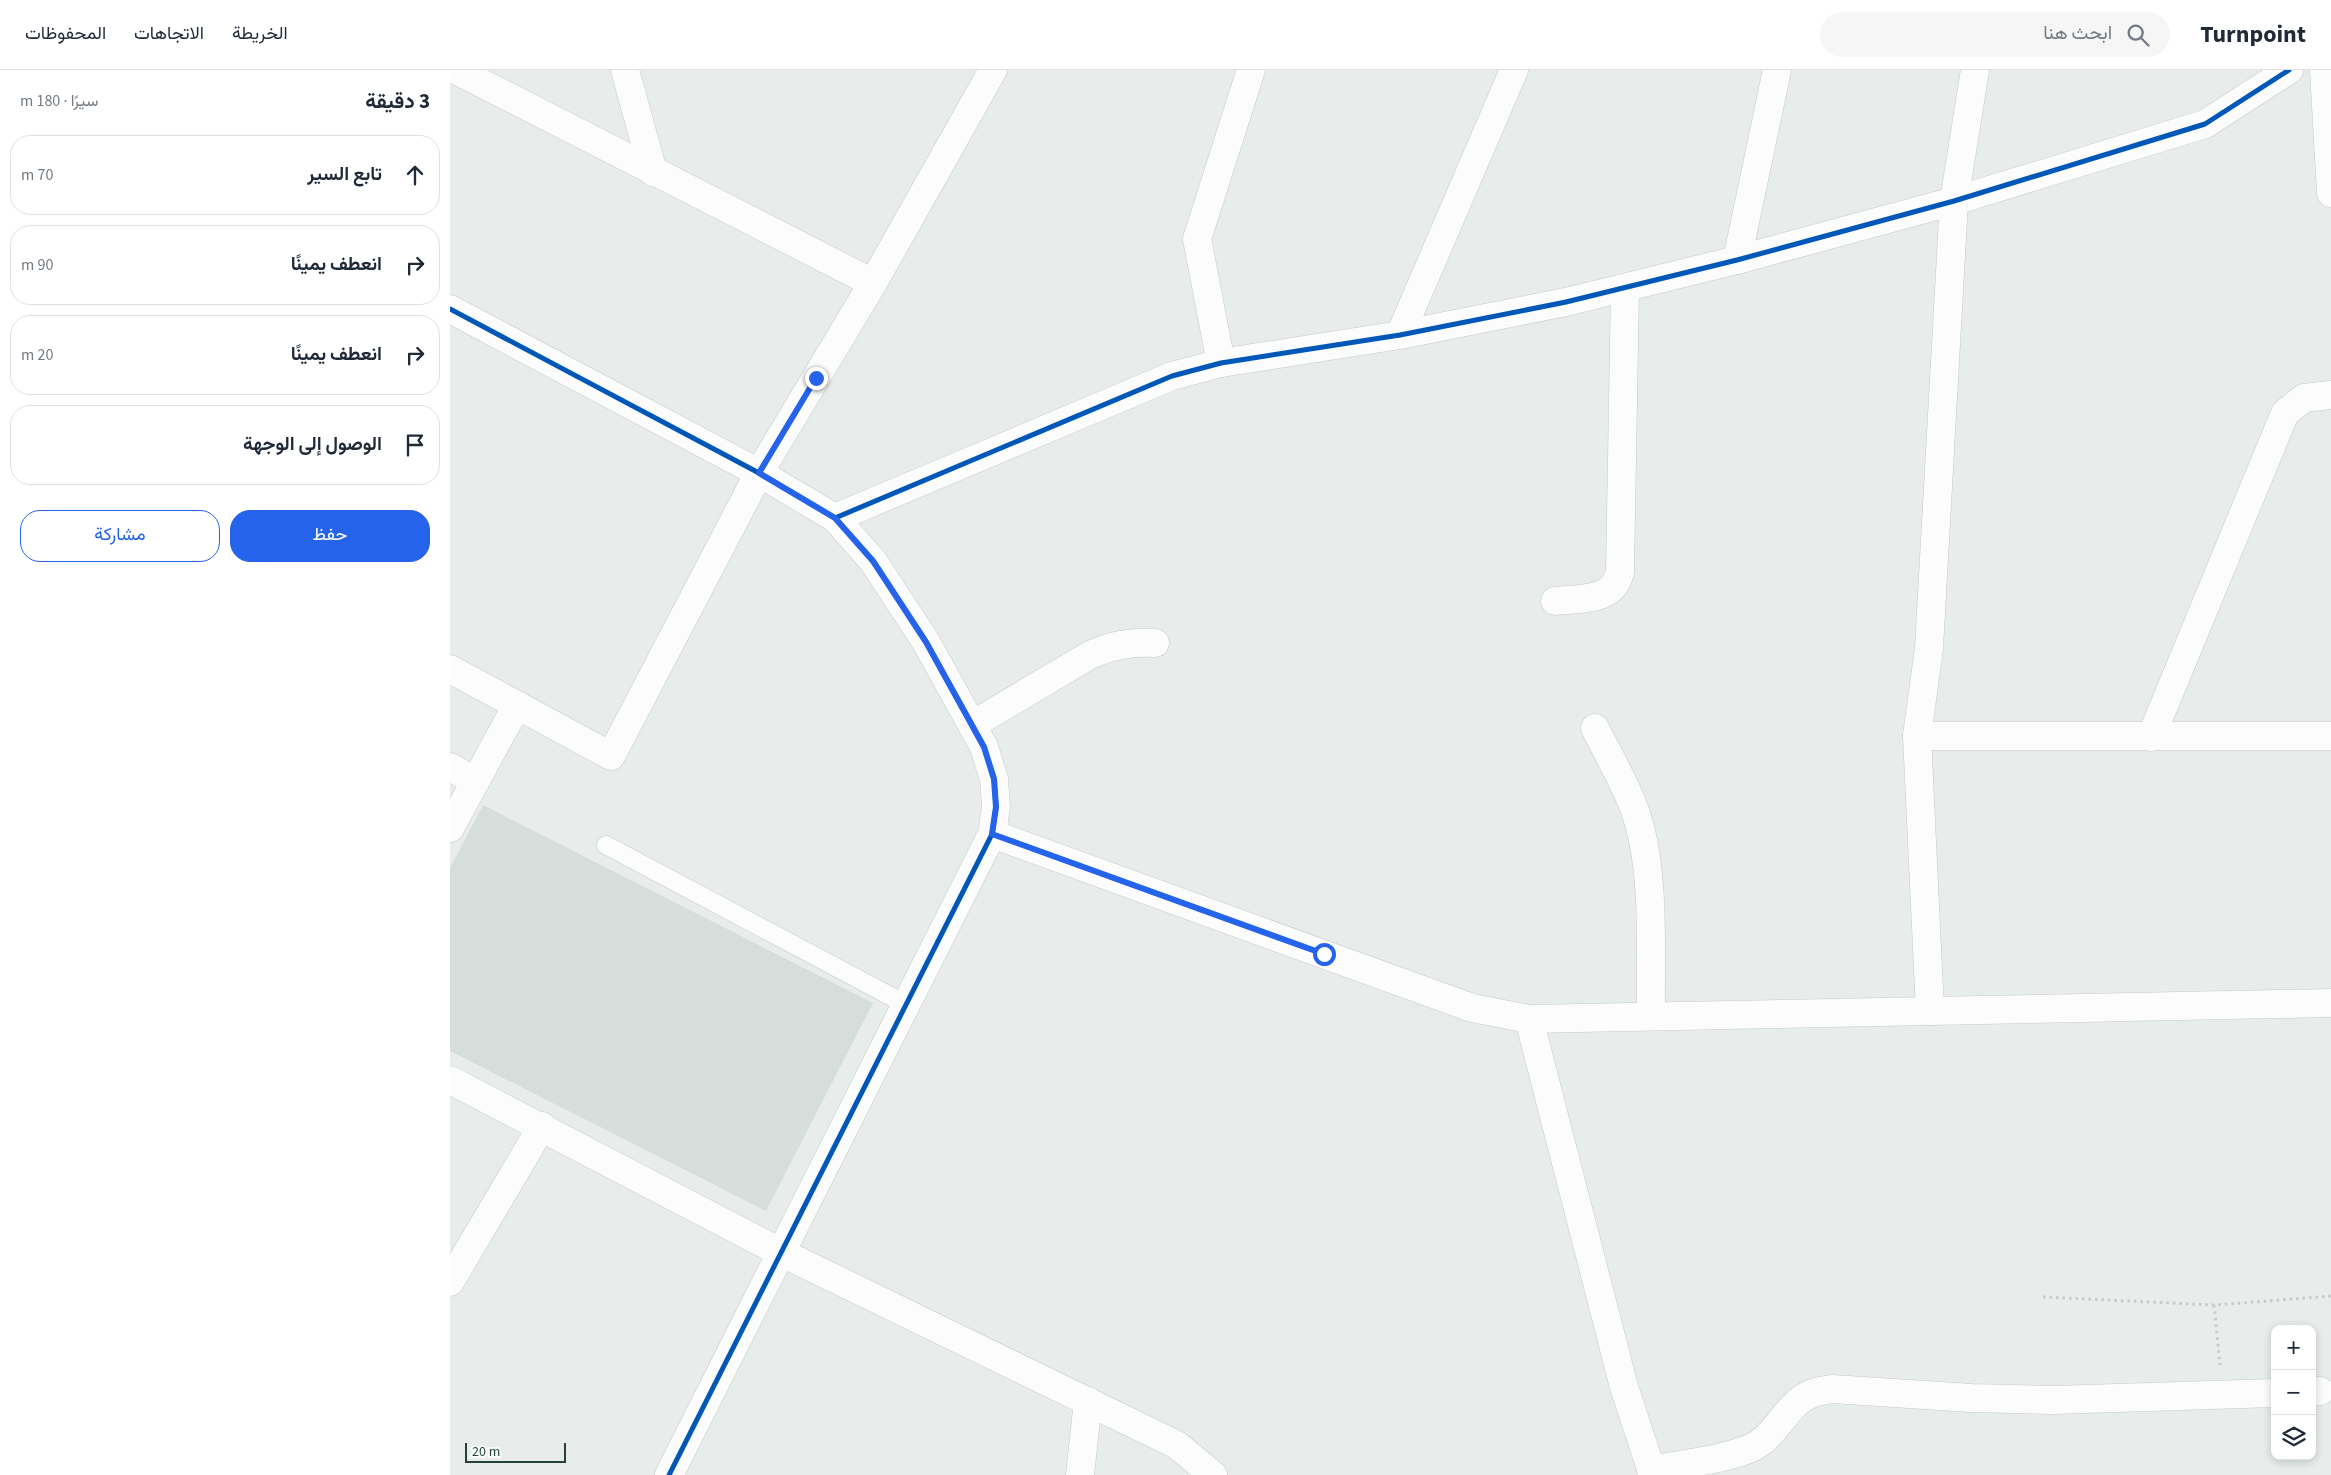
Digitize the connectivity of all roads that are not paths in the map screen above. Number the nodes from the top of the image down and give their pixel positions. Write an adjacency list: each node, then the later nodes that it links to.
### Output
1 (456, 70): 10 (street)
2 (625, 70): 10 (street)
3 (993, 70): 14 (street)
4 (1251, 70): 18 (street)
5 (1514, 70): 17 (street)
6 (1777, 70): 13 (street)
7 (1975, 70): 12 (street)
8 (2289, 70): 12 (street)
9 (2324, 70): 11 (street)
10 (653, 172): 14 (street)
11 (2331, 193)
12 (1954, 201): 13 (street); 28 (street)
13 (1737, 260): 15 (street)
14 (874, 282): 20 (street)
15 (1625, 288): 17 (street); 22 (street)
16 (450, 309): 20 (street)
17 (1400, 335): 18 (street)
18 (1221, 363): 21 (street)
19 (2331, 395): 30 (street)
20 (759, 473): 21 (street); 25 (street)
21 (835, 518): 26 (street)
22 (1555, 601)
23 (1155, 643): 26 (street)
24 (450, 669): 25 (street)
25 (516, 705): 32 (street)
26 (972, 725): 34 (street)
27 (1595, 728): 39 (street)
28 (1917, 736): 30 (street); 38 (street)
29 (2331, 736): 30 (street)
30 (2151, 737)
31 (450, 767): 32 (street)
32 (475, 781): 33 (street)
33 (450, 828)
34 (992, 834): 37 (street); 40 (street)
35 (606, 845): 37 (lane)
36 (2331, 1003): 38 (street)
37 (907, 1005): 43 (street)
38 (1930, 1011): 39 (street)
39 (1651, 1016): 40 (street)
40 (1528, 1019): 47 (street)
41 (450, 1080): 42 (street)
42 (542, 1126): 43 (street); 44 (street)
43 (780, 1252): 46 (street); 48 (street)
44 (450, 1282)
45 (2271, 1393): 47 (street)
46 (1088, 1402): 49 (street); 50 (street)
47 (1652, 1473)
48 (670, 1475)
49 (1080, 1475)
50 (1213, 1475)

